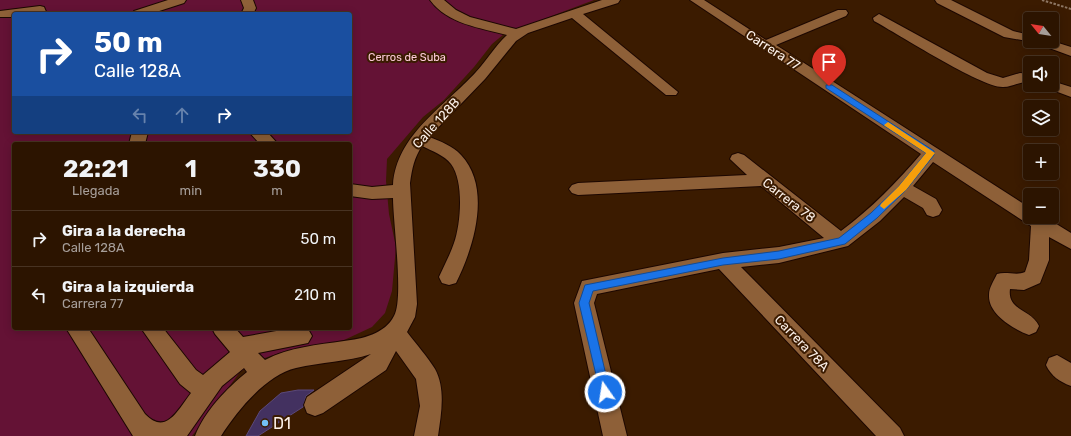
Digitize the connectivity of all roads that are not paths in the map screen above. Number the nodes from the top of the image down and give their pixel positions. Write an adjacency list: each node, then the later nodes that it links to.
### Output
1 (180, 0): 10 (street)
2 (247, 0): 11 (street)
3 (436, 0): 14 (street)
4 (614, 0): 8 (street, Calle 128B)
5 (696, 0): 16 (street, Carrera 77)
6 (941, 0): 15 (street)
7 (5, 11): 9 (street)
8 (580, 11): 14 (street, Calle 128B); 18 (street); 22 (street)
9 (40, 12)
10 (144, 12)
11 (248, 12)
12 (842, 13): 16 (street)
13 (879, 18): 20 (street)
14 (517, 33): 25 (street, Calle 128B)
15 (1023, 37)
16 (765, 45): 27 (street, Carrera 77)
17 (1059, 48): 19 (street)
18 (632, 50)
19 (1071, 52)
20 (1023, 77)
21 (1059, 88): 23 (street)
22 (671, 92)
23 (1071, 92)
24 (259, 134): 26 (street)
25 (419, 139): 33 (street, Calle 128B); 41 (street)
26 (268, 142)
27 (931, 153): 30 (street); 35 (street, Carrera 77)
28 (738, 159): 29 (street, Carrera 78)
29 (764, 180): 31 (street); 38 (street, Carrera 78)
30 (902, 188): 34 (street); 38 (street)
31 (578, 189)
32 (352, 190): 33 (street)
33 (402, 191): 46 (street, Calle 128B)
34 (933, 210)
35 (1023, 213)
36 (1034, 224): 42 (street)
37 (1041, 224): 39 (street, Carrera 77)
38 (841, 241): 40 (street)
39 (1071, 242)
40 (723, 261): 52 (street, Carrera 78A); 56 (street)
41 (449, 277)
42 (1029, 326)
43 (77, 330): 53 (street)
44 (153, 330): 50 (street)
45 (224, 330): 48 (street)
46 (394, 332): 49 (street, Calle 128B); 51 (street); 55 (street)
47 (302, 336): 48 (street)
48 (242, 350): 49 (street); 50 (street)
49 (263, 374): 54 (street, Calle 128B)
50 (206, 391): 53 (street)
51 (315, 405)
52 (887, 431)
53 (159, 436)
54 (207, 436)
55 (426, 436)
56 (615, 436)

